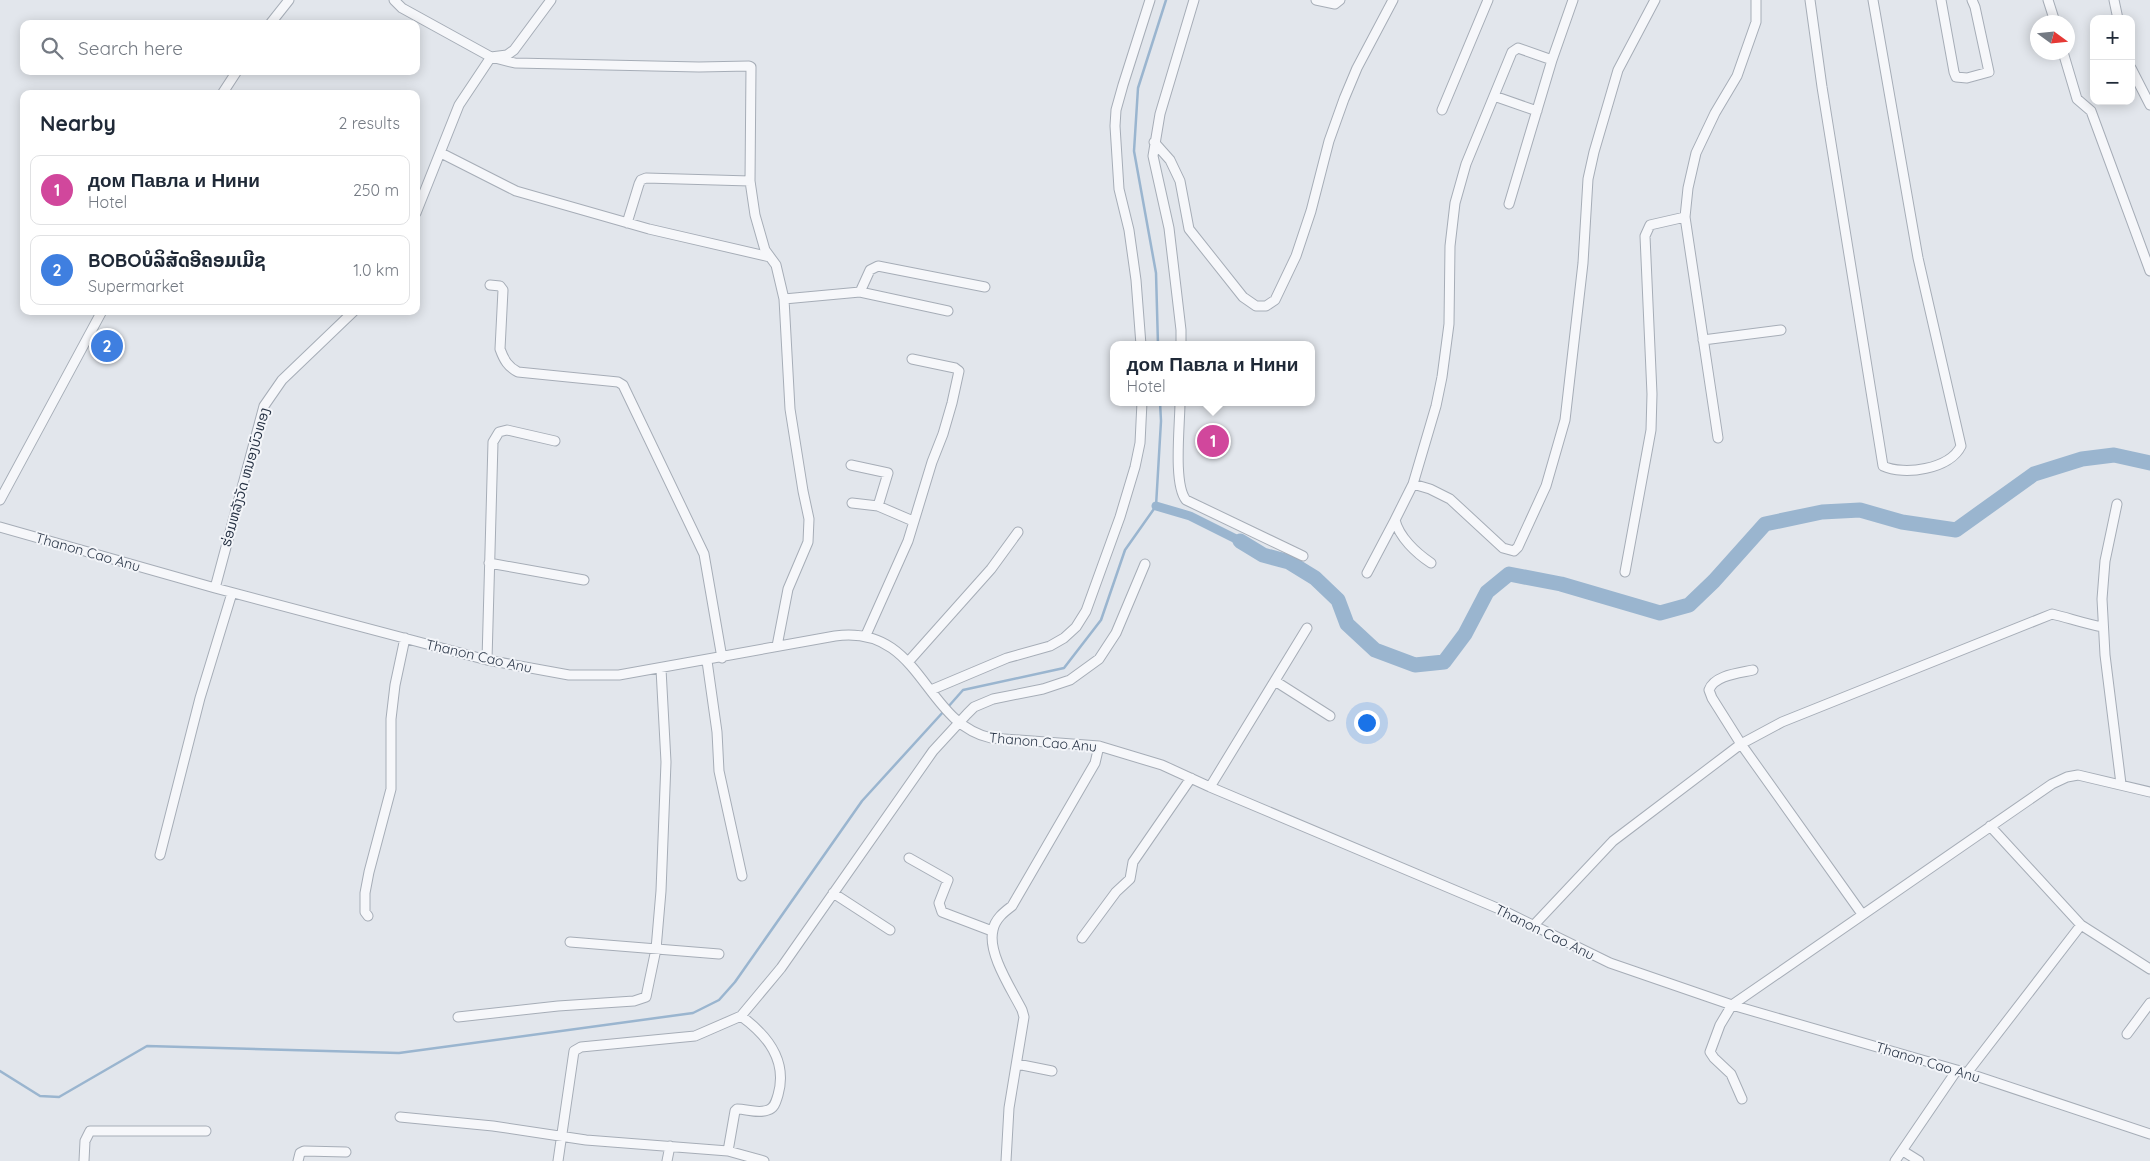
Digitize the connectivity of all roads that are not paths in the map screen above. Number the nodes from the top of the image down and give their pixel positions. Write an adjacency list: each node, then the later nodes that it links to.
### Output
1 (289, 0): 21 (street)
2 (394, 0): 22 (street)
3 (551, 0): 22 (street)
4 (1150, 0): 50 (street)
5 (1194, 0): 32 (street)
6 (1316, 0): 7 (street)
7 (1340, 0)
8 (1393, 0): 32 (street)
9 (1488, 0): 30 (street)
10 (1573, 0): 23 (street)
11 (1655, 0): 58 (street)
12 (1756, 0): 37 (street)
13 (1810, 0): 14 (street)
14 (1873, 0)
15 (1941, 0): 16 (street)
16 (1972, 0)
17 (2048, 0): 19 (street)
18 (2114, 0): 20 (street)
19 (2053, 15)
20 (2117, 15)
21 (273, 20)
22 (491, 58): 33 (street); 34 (street)
23 (1552, 60): 28 (street); 31 (street)
24 (2065, 60): 40 (street)
25 (234, 75): 27 (street)
26 (2135, 76): 29 (street)
27 (225, 90)
28 (1494, 96): 31 (street); 58 (street)
29 (2150, 105)
30 (1442, 110)
31 (1537, 110): 36 (street)
32 (1154, 142): 51 (street)
33 (441, 153): 35 (street); 38 (street)
34 (750, 181): 38 (street); 39 (street)
35 (420, 203)
36 (1509, 204)
37 (1684, 217): 49 (street); 71 (street)
38 (627, 223): 39 (street)
39 (770, 257): 44 (street)
40 (2150, 271)
41 (490, 285): 81 (street)
42 (985, 287): 43 (street)
43 (860, 292): 44 (street); 45 (street)
44 (784, 299): 80 (street)
45 (948, 311)
46 (100, 315): 59 (street)
47 (350, 315): 74 (street, ຮ່ອມຫລັງວັດ ຫນອງບົວທອງ)
48 (1781, 330): 49 (street)
49 (1703, 340): 55 (street)
50 (1141, 341)
51 (1181, 341)
52 (912, 359): 64 (street)
53 (1142, 406): 88 (street)
54 (1180, 406): 67 (street)
55 (1718, 438)
56 (555, 441): 68 (street)
57 (851, 466): 62 (street)
58 (1413, 484): 63 (street)
59 (0, 500)
60 (852, 503): 62 (street)
61 (2117, 504): 76 (street)
62 (878, 506): 64 (street)
63 (1395, 520): 69 (street); 72 (street)
64 (913, 521): 78 (street)
65 (0, 527): 74 (street, Thanon Cao Anu)
66 (1018, 532): 84 (street)
67 (1303, 556)
68 (489, 563): 73 (street); 82 (street)
69 (1431, 563)
70 (1145, 564): 90 (street)
71 (1625, 572)
72 (1367, 573)
73 (584, 580)
74 (215, 588): 75 (street, Thanon Cao Anu)
75 (232, 593): 79 (street, Thanon Cao Anu); 98 (street)
76 (2103, 626): 91 (street); 94 (street)
77 (1308, 628): 87 (street)
78 (866, 635): 80 (street, Thanon Cao Anu); 84 (street, Thanon Cao Anu)
79 (405, 638): 82 (street, Thanon Cao Anu); 103 (street)
80 (777, 646): 81 (street, Thanon Cao Anu)
81 (722, 658): 83 (street, Thanon Cao Anu)
82 (487, 660): 85 (street, Thanon Cao Anu)
83 (707, 661): 85 (street, Thanon Cao Anu); 100 (street)
84 (909, 661): 88 (street, Thanon Cao Anu)
85 (661, 669): 110 (street)
86 (1753, 670): 91 (street)
87 (1275, 681): 89 (street); 95 (street)
88 (931, 690): 90 (street, Thanon Cao Anu)
89 (1330, 716)
90 (956, 719): 92 (street, Thanon Cao Anu); 101 (street)
91 (1741, 744): 102 (street); 105 (street)
92 (1099, 746): 93 (street, Thanon Cao Anu); 107 (street)
93 (1190, 778): 95 (street, Thanon Cao Anu); 108 (street)
94 (2122, 784): 96 (street); 97 (street)
95 (1210, 787): 105 (street, Thanon Cao Anu)
96 (2150, 792)
97 (1990, 826): 102 (street); 104 (street)
98 (160, 855)
99 (909, 858): 107 (street)
100 (742, 876)
101 (833, 893): 106 (street); 115 (street)
102 (1862, 914): 114 (street)
103 (368, 916)
104 (2081, 925): 112 (street); 121 (street)
105 (1533, 926): 114 (street, Thanon Cao Anu)
106 (890, 930)
107 (992, 931): 118 (street)
108 (1082, 938)
109 (570, 942): 110 (street)
110 (656, 949): 111 (street); 116 (street)
111 (718, 954)
112 (2150, 969)
113 (2150, 1003): 117 (street)
114 (1732, 1005): 119 (street, Thanon Cao Anu); 122 (street)
115 (741, 1016): 126 (street); 128 (street)
116 (458, 1017)
117 (2126, 1034)
118 (1017, 1064): 120 (street); 136 (street)
119 (1957, 1070): 121 (street, Thanon Cao Anu); 129 (street)
120 (1052, 1071)
121 (1967, 1073): 125 (street, Thanon Cao Anu)
122 (1742, 1099)
123 (400, 1117): 126 (street)
124 (206, 1131): 131 (street)
125 (2150, 1134)
126 (561, 1136): 127 (street); 133 (street)
127 (670, 1146): 128 (street); 134 (street)
128 (728, 1151): 135 (street)
129 (1903, 1151): 137 (street); 138 (street)
130 (346, 1152): 132 (street)
131 (84, 1161)
132 (298, 1161)
133 (558, 1161)
134 (667, 1161)
135 (764, 1161)
136 (1006, 1161)
137 (1895, 1161)
138 (1919, 1161)

